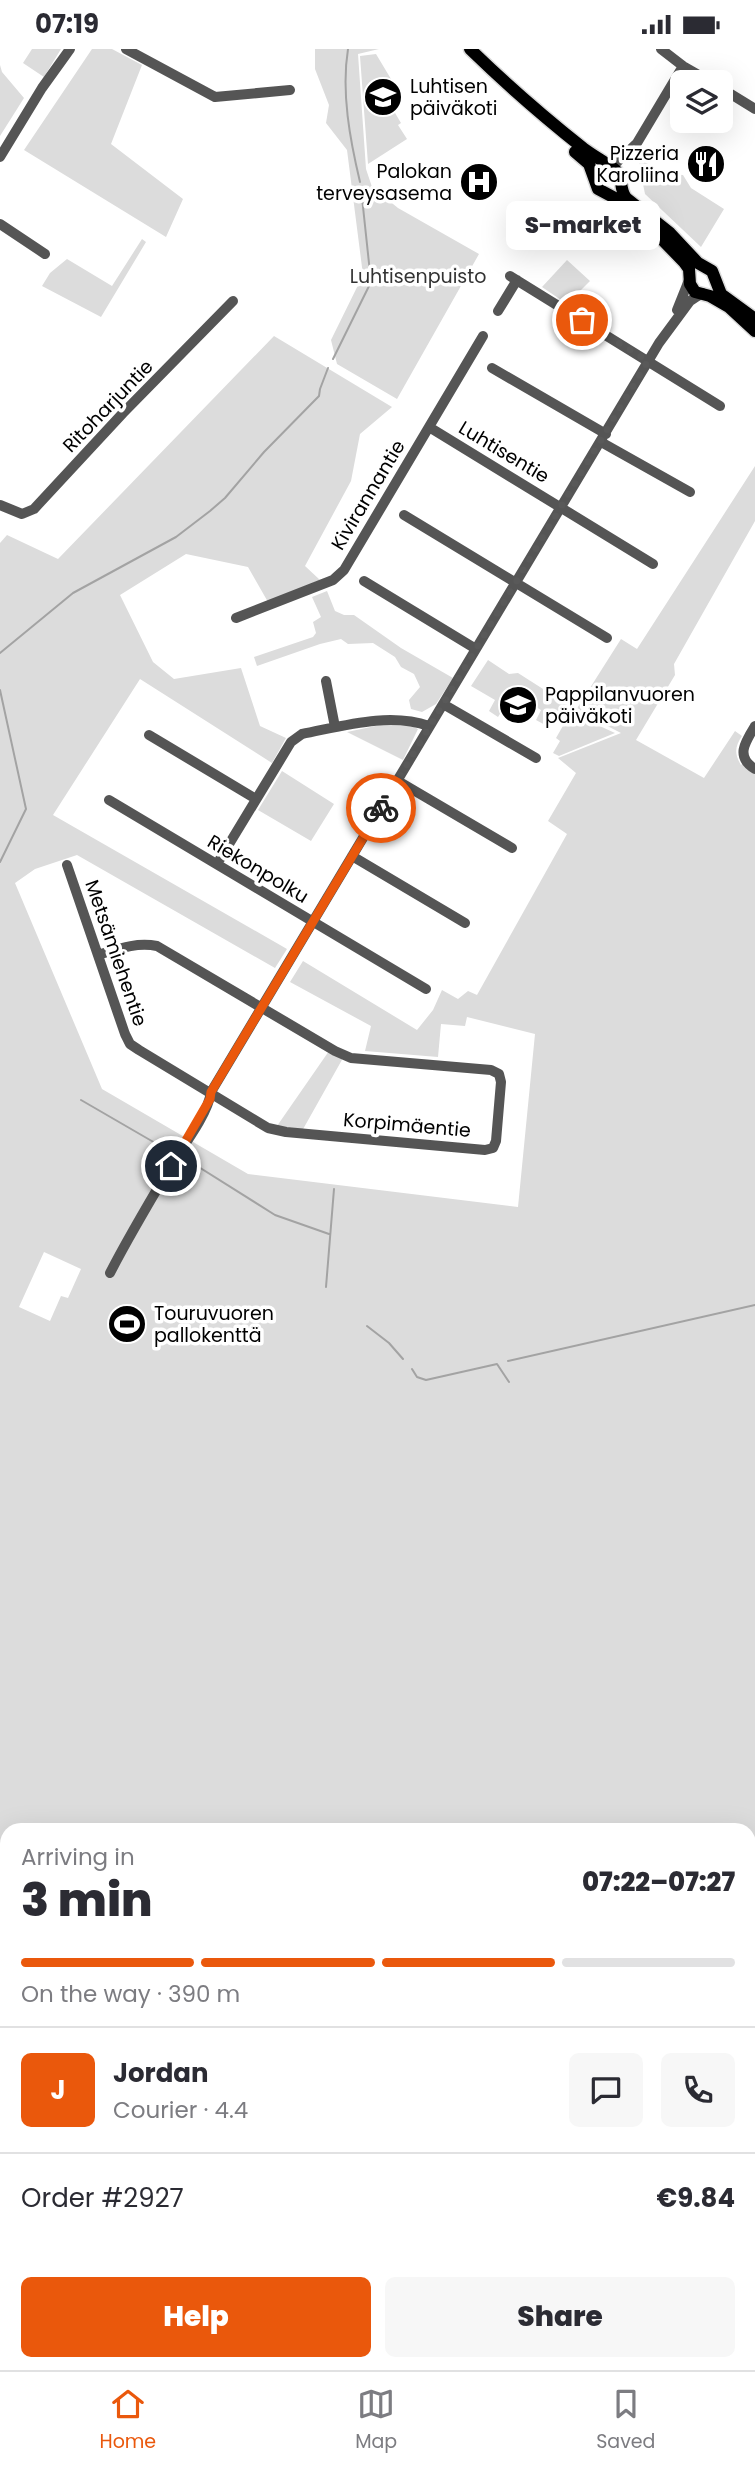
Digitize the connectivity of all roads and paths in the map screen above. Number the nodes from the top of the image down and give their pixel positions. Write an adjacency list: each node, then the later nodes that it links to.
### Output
1 (70, 49): 12 (street)
2 (127, 49): 7 (street)
3 (470, 49): 9 (main road)
4 (661, 49): 5 (street)
5 (683, 66): 6 (street); 11 (street)
6 (690, 70)
7 (290, 90)
8 (733, 95): 10 (street)
9 (534, 109): 13 (main road); 14 (main road)
10 (755, 109)
11 (632, 150): 13 (street); 15 (street)
12 (0, 157)
13 (610, 166): 14 (main road); 15 (main road)
14 (594, 177): 16 (main road)
15 (620, 181): 16 (main road); 19 (main road)
16 (607, 193): 20 (main road)
17 (0, 224): 18 (street)
18 (45, 254)
19 (705, 267): 20 (main road); 21 (main road)
20 (690, 278): 22 (main road); 26 (street)
21 (716, 279): 22 (main road); 25 (main road)
22 (703, 293): 26 (street); 27 (main road)
23 (233, 301): 35 (street, Ritoharjuntie)
24 (498, 311): 29 (street)
25 (755, 319)
26 (669, 328): 29 (street)
27 (755, 331)
28 (483, 336): 32 (street, Kivirannantie)
29 (648, 361): 31 (street); 33 (street)
30 (492, 368): 33 (street)
31 (720, 406)
32 (429, 427): 36 (street, Luhtisentie); 41 (street, Kivirannantie)
33 (603, 438): 34 (street); 36 (street)
34 (690, 492)
35 (0, 505)
36 (560, 507): 38 (street, Luhtisentie); 40 (street)
37 (404, 515): 40 (street)
38 (653, 564)
39 (364, 581): 43 (street)
40 (515, 582): 42 (street); 43 (street)
41 (236, 618)
42 (607, 638)
43 (476, 649): 45 (street)
44 (326, 681): 48 (street)
45 (443, 704): 46 (street); 50 (street)
46 (429, 726): 48 (street); 52 (street)
47 (755, 726): 51 (street)
48 (335, 727): 53 (street)
49 (149, 735): 53 (street)
50 (536, 758)
51 (755, 769)
52 (398, 781): 55 (street); 56 (street)
53 (256, 799): 58 (street)
54 (109, 800): 58 (street, Riekonpolku)
55 (512, 848)
56 (352, 856): 59 (street); 60 (street)
57 (67, 865): 61 (street, Metsämiehentie)
58 (217, 865): 59 (street, Riekonpolku)
59 (312, 923): 62 (street, Riekonpolku); 63 (street)
60 (465, 923)
61 (98, 955): 63 (street); 64 (street, Metsämiehentie)
62 (426, 989)
63 (261, 1007): 64 (street); 64 (street, Korpimäentie)
64 (211, 1092): 65 (street)
65 (110, 1273)

